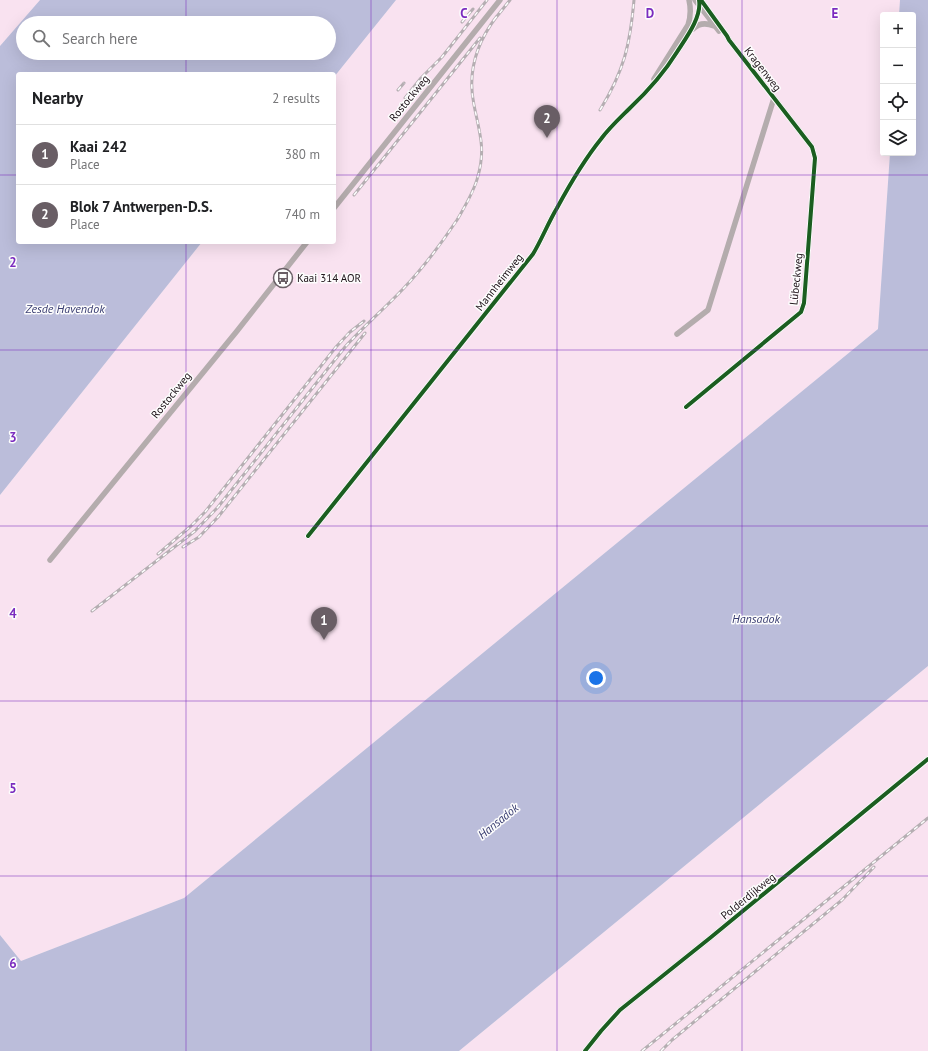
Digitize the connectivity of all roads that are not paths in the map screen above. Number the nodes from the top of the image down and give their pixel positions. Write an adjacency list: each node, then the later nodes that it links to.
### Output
1 (500, 0): 14 (street, Rostockweg)
2 (689, 0): 8 (street, Mannheimweg)
3 (695, 0): 5 (street, Kragenweg)
4 (700, 0): 5 (street, Kragenweg); 9 (street, Kragenweg)
5 (700, 7): 6 (street, Kragenweg); 7 (street, Kragenweg)
6 (707, 16): 7 (street); 9 (street)
7 (697, 17): 8 (street, Mannheimweg); 10 (street, Kragenweg)
8 (688, 25): 11 (street, Mannheimweg)
9 (718, 26): 10 (street); 12 (street, Kragenweg)
10 (690, 32): 11 (street, Mannheimweg)
11 (650, 87): 18 (street, Mannheimweg)
12 (774, 98): 13 (street, Kragenweg); 16 (street)
13 (812, 147): 17 (street, Lübeckweg)
14 (336, 205)
15 (305, 244): 19 (street, Rostockweg)
16 (676, 334)
17 (686, 407)
18 (308, 536)
19 (50, 560)
20 (928, 759): 21 (street, Polderdijkweg)
21 (585, 1051)

